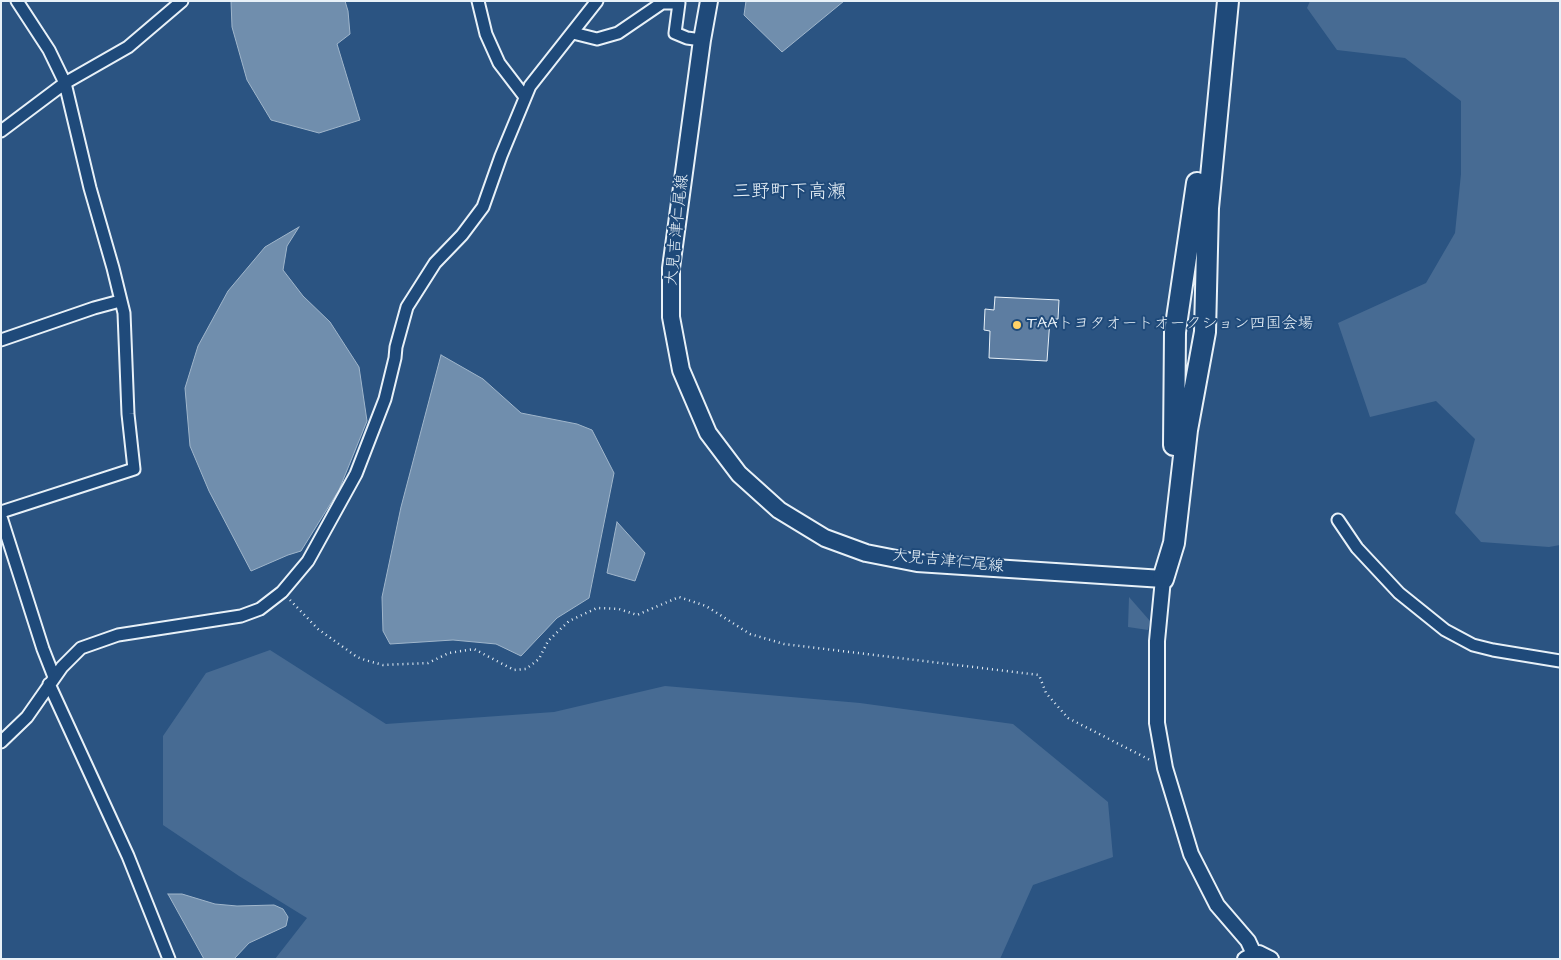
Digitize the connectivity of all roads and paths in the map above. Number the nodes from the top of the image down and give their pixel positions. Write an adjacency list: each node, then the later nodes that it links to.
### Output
1 (17, 1): 10 (street)
2 (182, 1): 10 (street)
3 (478, 1): 11 (street)
4 (598, 1): 8 (street)
5 (708, 1): 9 (main road, 大見吉津仁尾線)
6 (1215, 1): 18 (highway)
7 (1228, 1): 18 (highway)
8 (572, 32): 9 (street); 11 (street)
9 (702, 40): 18 (main road, 大見吉津仁尾線)
10 (65, 84): 12 (street); 13 (street)
11 (525, 97): 19 (street)
12 (1, 131)
13 (120, 301): 14 (street); 15 (street)
14 (1, 340)
15 (1, 512)
16 (1, 517): 21 (street)
17 (1338, 520): 20 (street)
18 (1163, 579): 23 (street)
19 (282, 592): 21 (street); 23 (path)
20 (1560, 661)
21 (52, 681): 22 (street); 25 (street)
22 (1, 742)
23 (1165, 768): 24 (street)
24 (1250, 956): 26 (street)
25 (169, 959)
26 (1271, 959)

